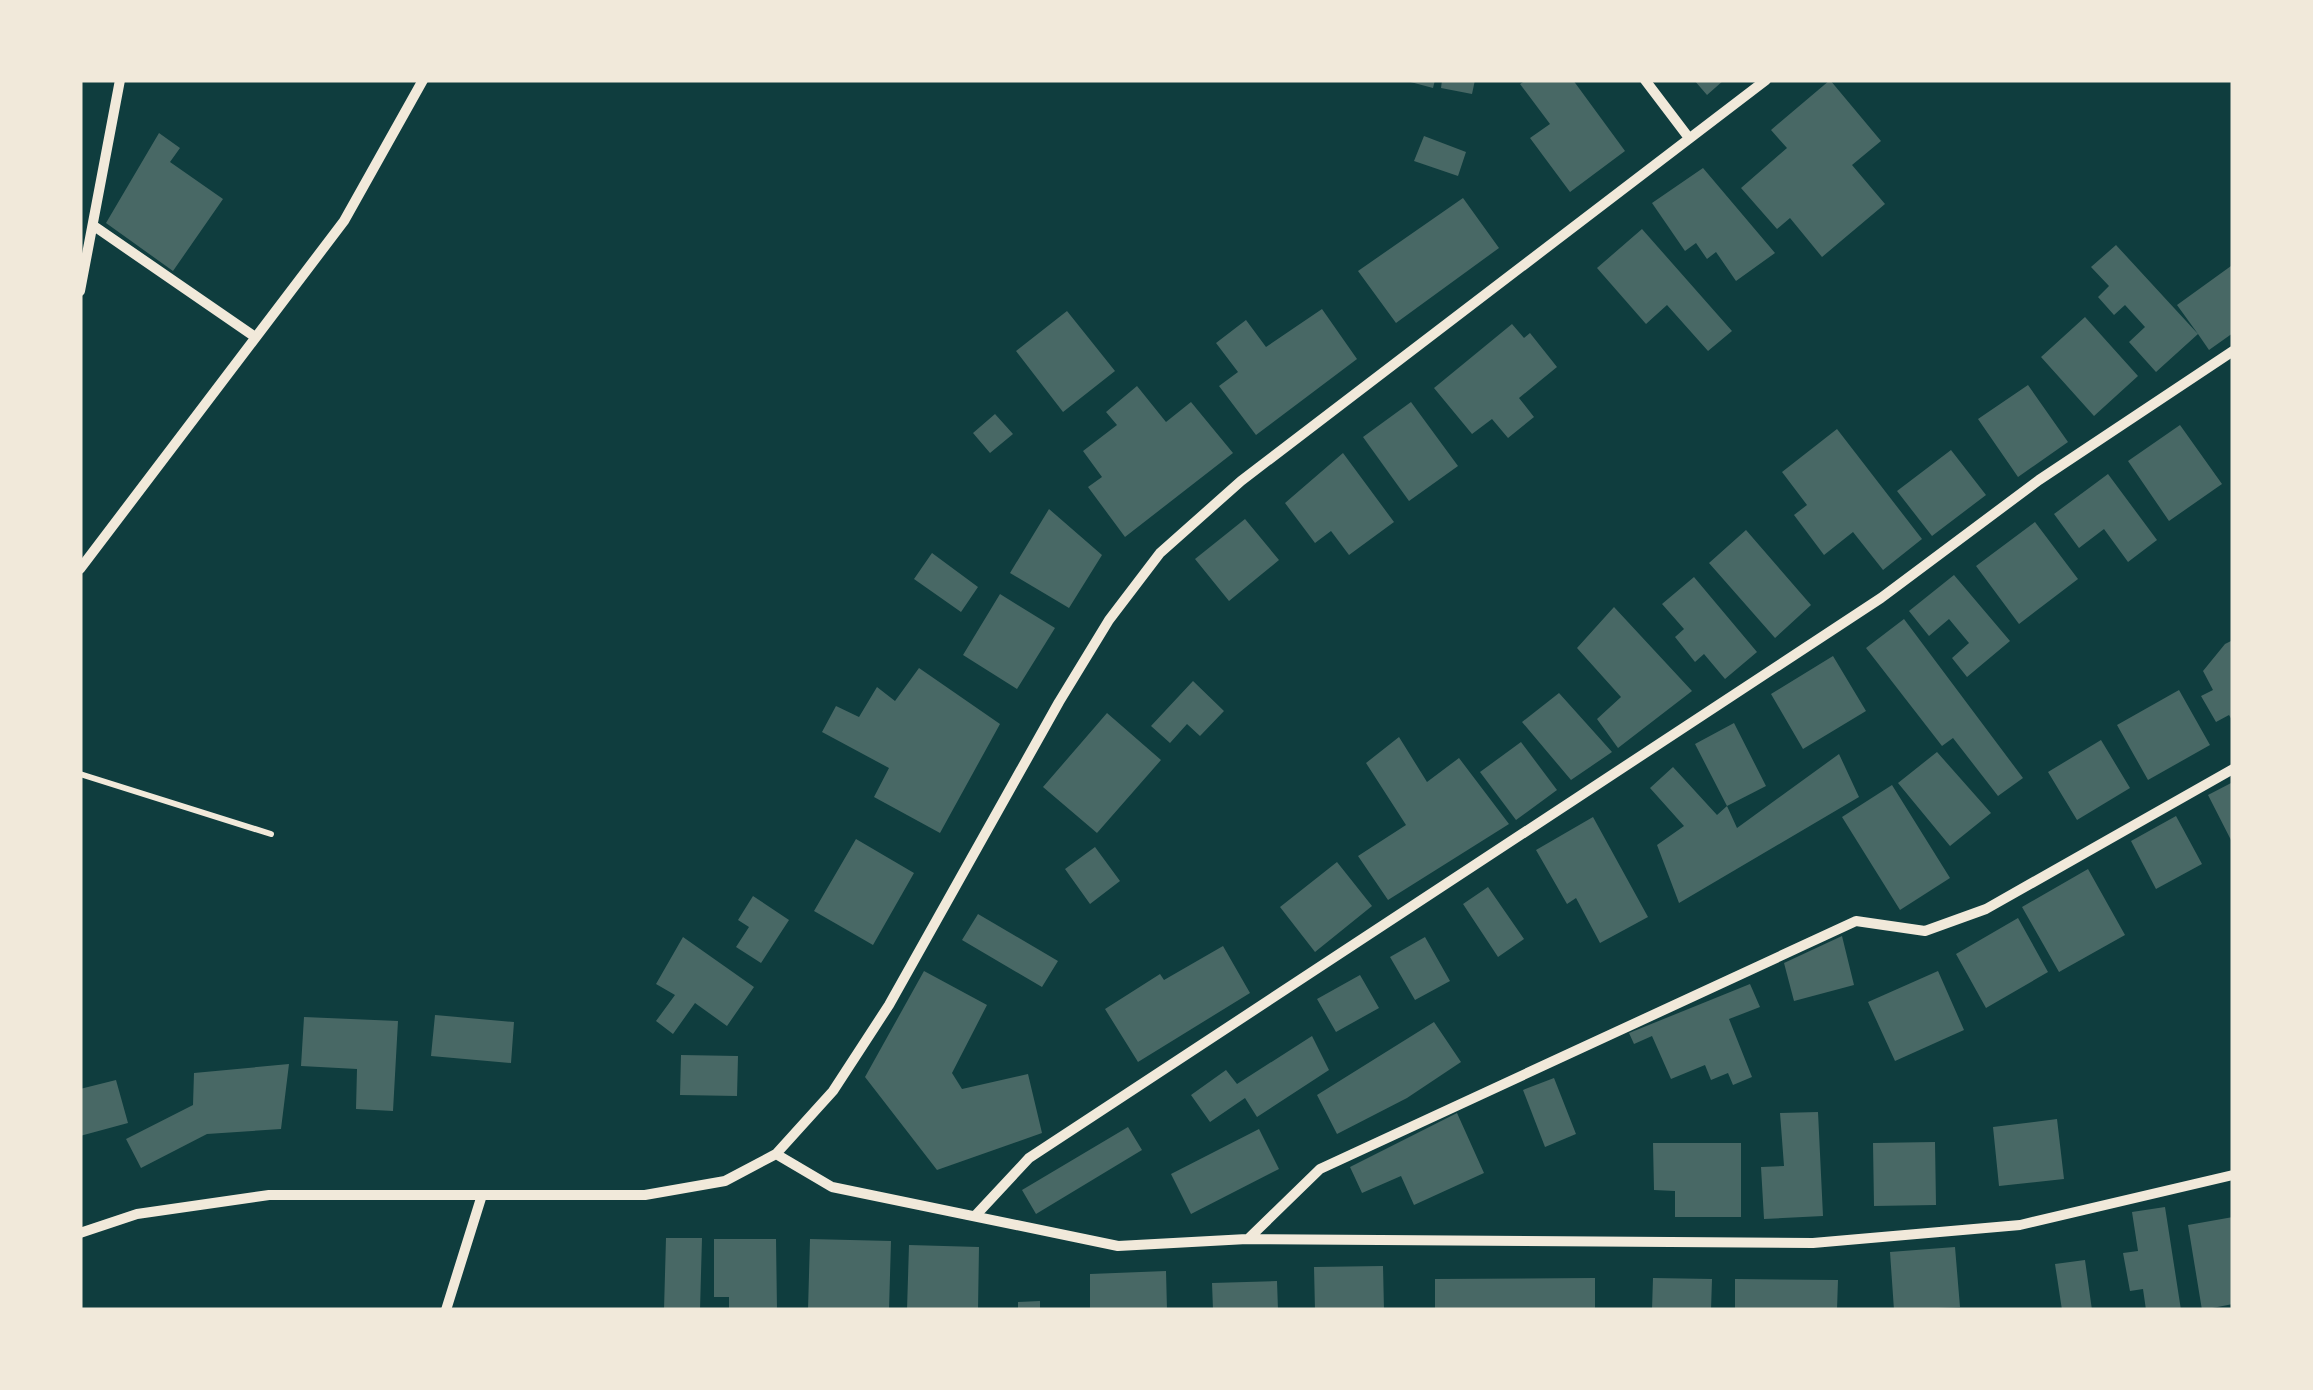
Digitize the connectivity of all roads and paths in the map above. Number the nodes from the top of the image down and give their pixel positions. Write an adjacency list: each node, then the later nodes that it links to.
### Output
1 (120, 80): 6 (street)
2 (423, 80): 8 (street)
3 (1645, 80): 5 (street)
4 (1766, 80): 5 (street)
5 (1689, 138): 14 (street)
6 (94, 226): 7 (street); 8 (street)
7 (80, 291)
8 (255, 337): 10 (street)
9 (2233, 351): 17 (street)
10 (80, 569)
11 (2233, 770): 19 (street)
12 (80, 774): 13 (path)
13 (271, 834)
14 (776, 1154): 16 (street); 17 (street)
15 (2233, 1174): 19 (street)
16 (482, 1195): 18 (street); 20 (street)
17 (975, 1216): 19 (street)
18 (80, 1233)
19 (1247, 1240)
20 (446, 1310)

